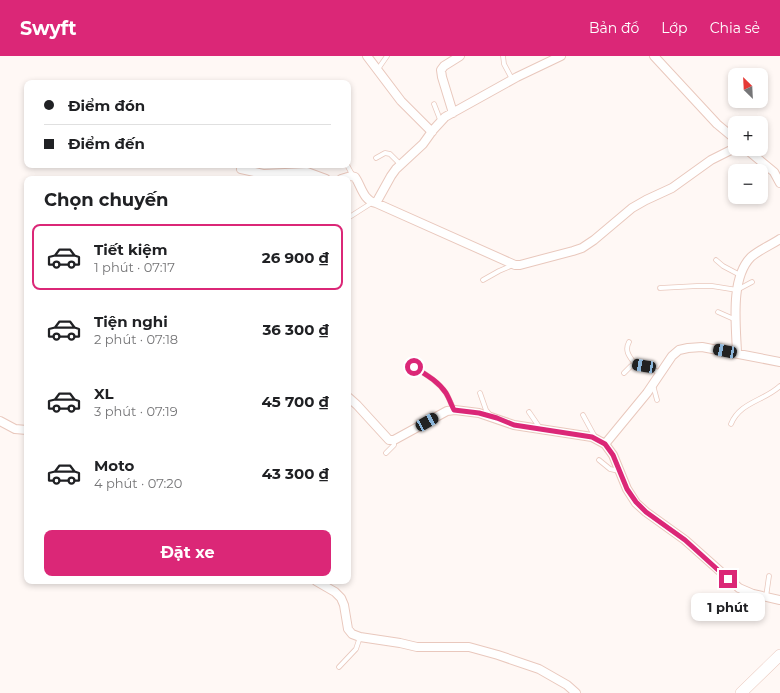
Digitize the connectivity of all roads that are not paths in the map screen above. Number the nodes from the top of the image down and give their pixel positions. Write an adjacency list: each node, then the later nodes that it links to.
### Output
1 (367, 56): 7 (street)
2 (387, 56): 7 (lane)
3 (460, 56): 10 (street)
4 (503, 56): 8 (lane)
5 (561, 56): 8 (street)
6 (654, 56): 13 (street)
7 (377, 70): 12 (street)
8 (512, 80): 10 (street)
9 (434, 104): 11 (lane)
10 (453, 113): 11 (street)
11 (441, 122): 12 (street)
12 (432, 132): 17 (street)
13 (728, 133)
14 (728, 152): 30 (street)
15 (755, 156): 25 (street)
16 (376, 158): 17 (lane)
17 (401, 165): 26 (street)
18 (305, 168): 22 (street); 23 (street)
19 (349, 168): 24 (lane)
20 (241, 169): 21 (street)
21 (271, 176)
22 (279, 176)
23 (320, 176)
24 (353, 176): 26 (street)
25 (780, 183)
26 (374, 202): 27 (lane); 30 (street)
27 (351, 216)
28 (780, 239): 31 (street)
29 (716, 260): 31 (lane)
30 (515, 265): 32 (lane)
31 (740, 275): 35 (street)
32 (483, 280)
33 (752, 282): 35 (lane)
34 (660, 288): 35 (lane)
35 (737, 290): 37 (street)
36 (718, 312): 37 (lane)
37 (736, 320): 39 (street)
38 (629, 342): 41 (lane)
39 (737, 354): 40 (street); 44 (street)
40 (780, 362)
41 (635, 364): 43 (lane); 44 (lane)
42 (414, 367): 50 (lane)
43 (624, 373)
44 (660, 373): 45 (street)
45 (652, 385): 49 (lane); 60 (street)
46 (780, 386): 55 (lane)
47 (480, 393): 53 (lane)
48 (351, 400): 59 (street)
49 (656, 400)
50 (454, 410): 53 (street); 59 (street)
51 (529, 412): 56 (lane)
52 (583, 415): 58 (lane)
53 (492, 416): 56 (street)
54 (0, 421): 57 (street)
55 (731, 424)
56 (541, 429): 58 (street)
57 (24, 430)
58 (596, 439): 60 (street)
59 (394, 440): 61 (lane)
60 (605, 444): 63 (street)
61 (386, 453)
62 (599, 460): 63 (lane)
63 (619, 471): 66 (street)
64 (769, 576): 66 (lane)
65 (321, 584): 68 (street)
66 (766, 597): 67 (street)
67 (780, 600)
68 (360, 636): 70 (lane); 71 (street)
69 (780, 655): 72 (street)
70 (340, 667)
71 (576, 693)
72 (741, 693)

